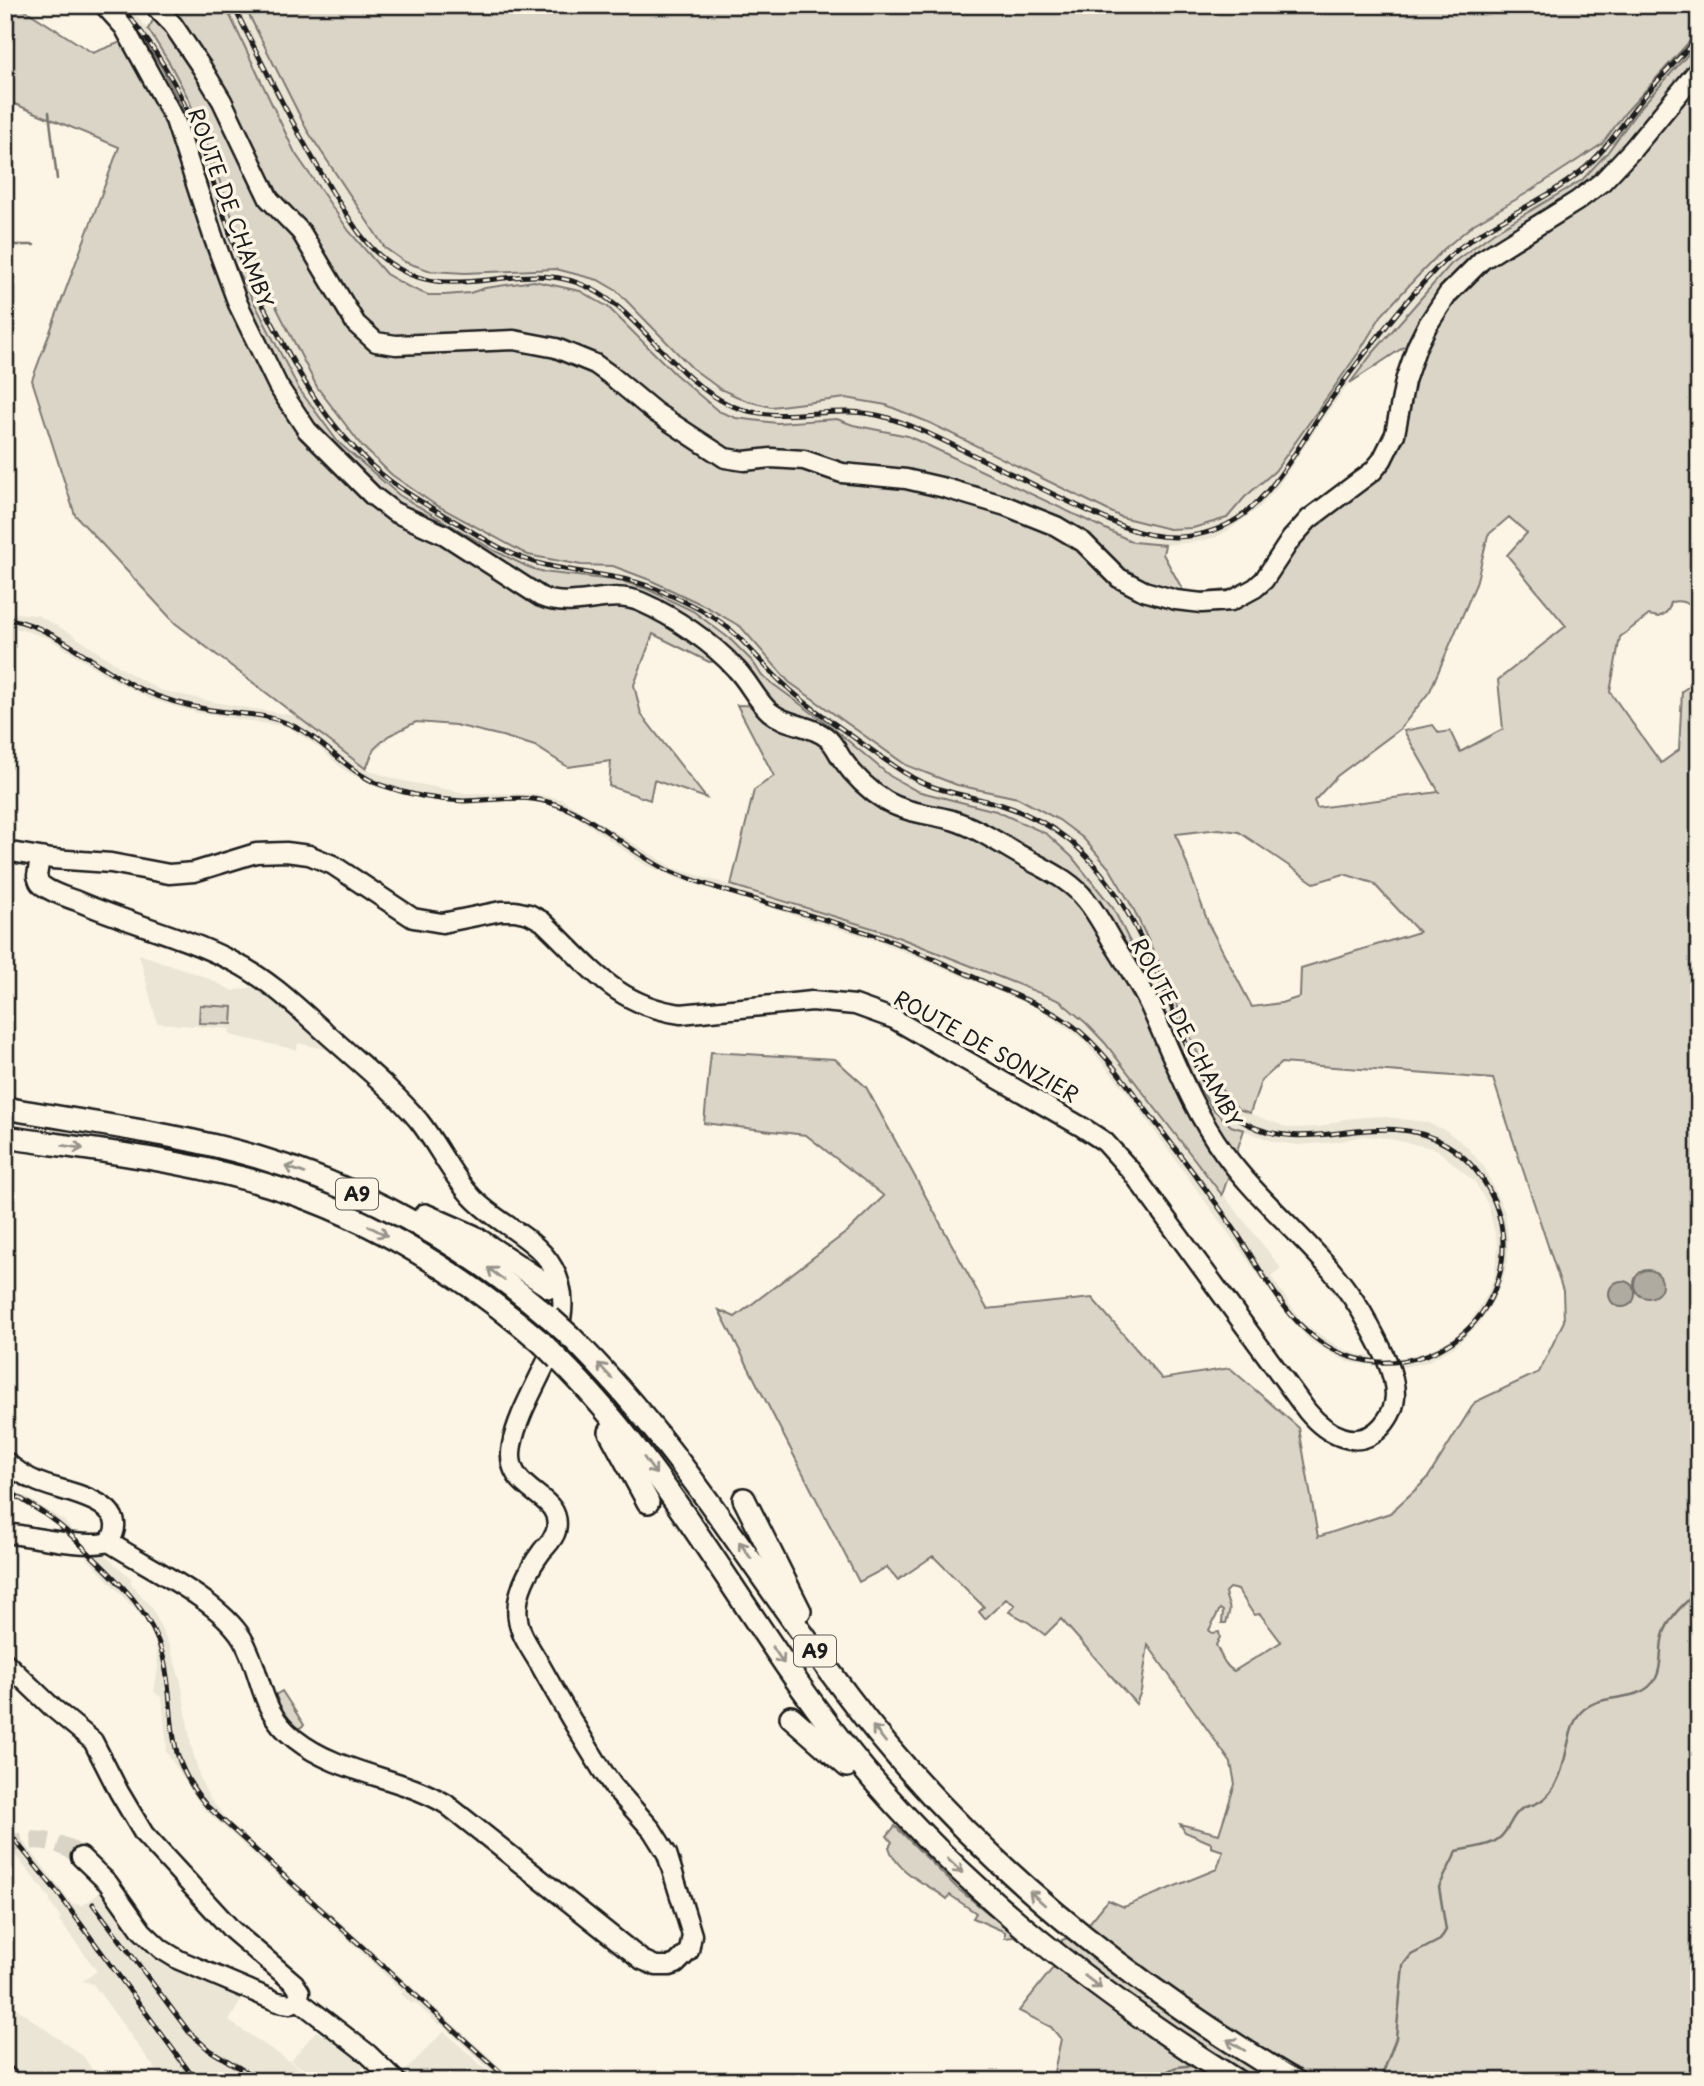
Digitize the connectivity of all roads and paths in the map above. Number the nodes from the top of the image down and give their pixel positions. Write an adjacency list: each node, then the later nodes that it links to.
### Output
1 (104, 5): 10 (street, ROUTE DE CHAMBY)
2 (154, 5): 3 (street)
3 (1699, 69)
4 (5, 850): 5 (street)
5 (40, 858): 10 (street, ROUTE DE SONZIER); 11 (street)
6 (5, 1108): 8 (highway, A9, one-way to 6)
7 (5, 1137): 11 (highway, A9, one-way to 11)
8 (340, 1186): 9 (highway); 18 (highway, A9, one-way to 8, bridge)
9 (550, 1287)
10 (1356, 1299)
11 (553, 1358): 14 (highway); 16 (street); 20 (highway, A9, one-way to 20)
12 (5, 1461): 16 (street)
13 (744, 1499): 18 (highway)
14 (648, 1502)
15 (5, 1533): 16 (street)
16 (108, 1542)
17 (5, 1662): 22 (street)
18 (831, 1672): 27 (highway, A9, one-way to 18)
19 (791, 1717): 20 (highway)
20 (920, 1833): 26 (highway, A9, one-way to 26)
21 (81, 1857): 22 (street)
22 (298, 2000): 25 (street)
23 (5, 2076): 24 (main road)
24 (10, 2081)
25 (396, 2081)
26 (1237, 2081)
27 (1295, 2081)

